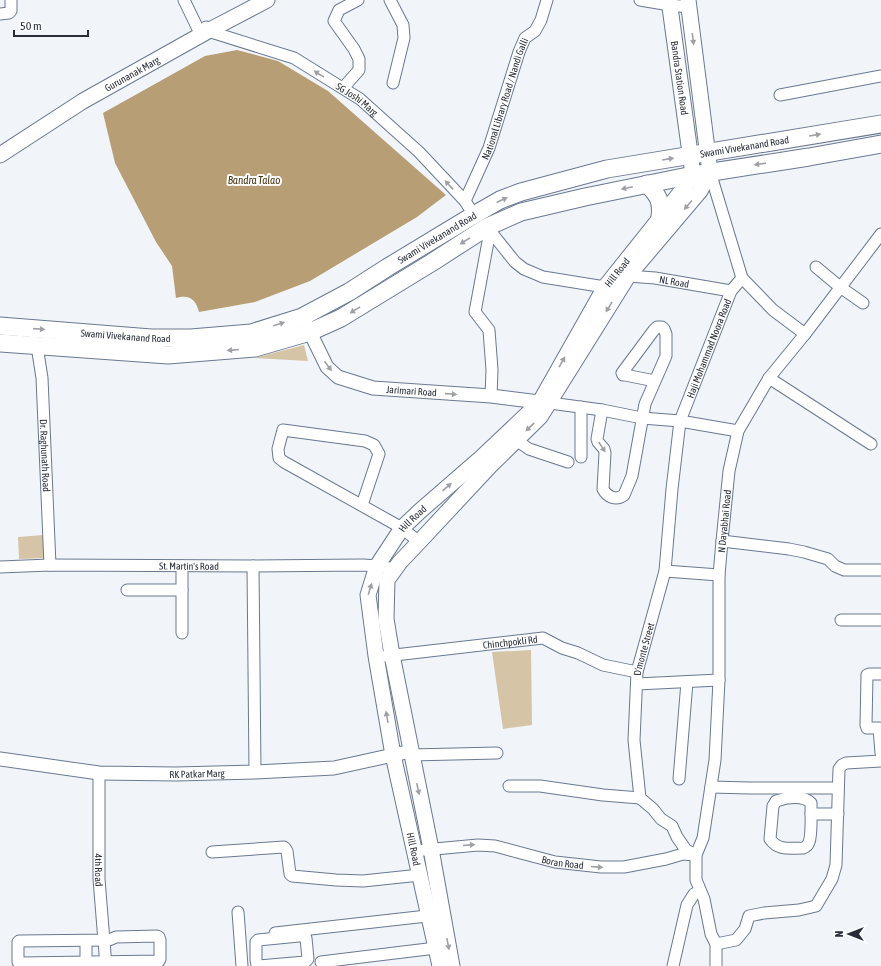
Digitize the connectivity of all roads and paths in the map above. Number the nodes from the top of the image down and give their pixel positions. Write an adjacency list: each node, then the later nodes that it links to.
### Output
1 (11, 0): 11 (street)
2 (184, 0): 12 (street)
3 (254, 0): 12 (main road)
4 (267, 0): 12 (main road, Gurunanak Marg)
5 (358, 0): 16 (street)
6 (390, 0): 14 (street)
7 (547, 0): 28 (street, National Library Road / Nandi Galli)
8 (640, 0): 9 (street)
9 (669, 3): 10 (street); 22 (main road, Bandra Station Road)
10 (688, 3): 22 (main road, Bandra Station Road, one-way to 22)
11 (0, 14)
12 (204, 30): 15 (main road, Gurunanak Marg); 16 (street, SG Joshi Marg, one-way to 12)
13 (881, 76): 17 (street)
14 (393, 83)
15 (107, 85): 21 (main road, Gurunanak Marg); 23 (main road, Gurunanak Marg)
16 (342, 88): 28 (street, SG Joshi Marg, one-way to 16)
17 (780, 95)
18 (881, 124): 19 (main road, Swami Vivekanand Road, one-way to 18)
19 (785, 140): 22 (main road, Swami Vivekanand Road); 24 (main road)
20 (881, 144): 24 (main road, Swami Vivekanand Road)
21 (0, 145)
22 (699, 154): 25 (main road); 26 (main road); 28 (main road, Swami Vivekanand Road, one-way to 22)
23 (0, 155)
24 (788, 160): 25 (main road, Swami Vivekanand Road, one-way to 25)
25 (710, 172): 26 (main road, Swami Vivekanand Road); 33 (main road, Hill Road, one-way to 33); 34 (street)
26 (693, 175): 27 (main road, Swami Vivekanand Road); 29 (main road, Hill Road)
27 (647, 184): 29 (main road); 30 (main road, Swami Vivekanand Road, one-way to 30)
28 (470, 208): 39 (main road, Swami Vivekanand Road)
29 (660, 217): 33 (main road, Hill Road)
30 (488, 229): 35 (street); 41 (main road, Swami Vivekanand Road, one-way to 41); 47 (street)
31 (880, 239): 36 (street, N Dayabhai Road)
32 (816, 267): 36 (street)
33 (623, 274): 35 (main road, Hill Road); 37 (street, NL Road); 48 (main road, Hill Road, one-way to 48)
34 (742, 278): 37 (street, Haji Mohammad Noora Road); 42 (street)
35 (605, 287): 48 (main road, Hill Road, one-way to 35)
36 (840, 287): 38 (street); 42 (street, N Dayabhai Road)
37 (731, 291): 52 (street, Haji Mohammad Noora Road)
38 (863, 303)
39 (302, 317): 40 (main road, Swami Vivekanand Road, one-way to 39); 41 (street, Jarimari Road)
40 (0, 326)
41 (310, 332): 44 (main road, Swami Vivekanand Road, one-way to 44); 47 (street, Jarimari Road, one-way to 47)
42 (805, 334): 45 (street, N Dayabhai Road)
43 (0, 343): 44 (main road, Swami Vivekanand Road)
44 (37, 346): 62 (street, Dr. Raghunath Road)
45 (769, 378): 53 (street, N Dayabhai Road); 55 (street)
46 (655, 381): 46 (street); 51 (street)
47 (491, 396): 48 (street, Jarimari Road)
48 (545, 402): 49 (street); 54 (main road, Hill Road)
49 (581, 407): 50 (street); 56 (street)
50 (602, 410): 51 (street); 51 (street, one-way to 51)
51 (642, 418): 52 (street)
52 (680, 421): 53 (street); 69 (street, D'monte Street)
53 (738, 431): 60 (street, N Dayabhai Road)
54 (512, 436): 57 (street); 59 (main road, Hill Road, one-way to 54); 61 (main road, Hill Road)
55 (871, 444)
56 (581, 457)
57 (568, 462)
58 (362, 505): 58 (street); 59 (street)
59 (402, 528): 61 (street); 65 (main road, Hill Road)
60 (722, 541): 68 (street); 70 (street, N Dayabhai Road)
61 (419, 542): 67 (main road, Hill Road)
62 (50, 565): 63 (street, St. Martin's Road); 66 (street, St. Martin's Road)
63 (182, 566): 64 (street, St. Martin's Road); 72 (street)
64 (253, 566): 65 (street, St. Martin's Road); 89 (street)
65 (378, 566): 67 (street, St. Martin's Road); 77 (main road, Hill Road, one-way to 65)
66 (0, 567)
67 (395, 569): 76 (main road, Hill Road)
68 (881, 570)
69 (665, 572): 70 (street); 78 (street, D'monte Street)
70 (719, 575): 80 (street, N Dayabhai Road)
71 (127, 590): 72 (street)
72 (182, 590): 75 (street)
73 (841, 620): 74 (street)
74 (881, 620)
75 (182, 633)
76 (392, 655): 77 (street, Chinchpokli Rd); 78 (street, Chinchpokli Rd); 83 (main road, Hill Road)
77 (376, 656): 86 (main road, Hill Road, one-way to 77)
78 (637, 672): 82 (street, D'monte Street)
79 (881, 674): 85 (street)
80 (719, 680): 81 (street); 93 (street, N Dayabhai Road)
81 (687, 682): 82 (street); 91 (street)
82 (637, 684): 95 (street, D'monte Street)
83 (411, 753): 84 (street); 86 (street, RK Patkar Marg); 98 (main road, Hill Road, one-way to 98)
84 (497, 753)
85 (881, 753)
86 (393, 755): 89 (street, RK Patkar Marg); 100 (main road, Hill Road)
87 (0, 759): 90 (street, RK Patkar Marg)
88 (881, 761): 94 (street)
89 (255, 772): 90 (street, RK Patkar Marg)
90 (99, 773): 107 (street, 4th Road)
91 (679, 779)
92 (509, 786): 95 (street)
93 (711, 787): 94 (street); 101 (street, N Dayabhai Road)
94 (838, 788): 97 (street)
95 (640, 798): 101 (street)
96 (811, 814): 96 (street); 97 (street)
97 (838, 814): 108 (street)
98 (431, 849): 100 (street, Boran Road); 101 (street, Boran Road, one-way to 101); 105 (main road, Hill Road)
99 (212, 852): 102 (street)
100 (415, 852): 102 (main road, Hill Road)
101 (696, 855): 103 (street)
102 (420, 875): 105 (main road, Hill Road)
103 (700, 891): 108 (street); 120 (street)
104 (238, 912): 115 (street)
105 (436, 915): 106 (street); 110 (main road, Hill Road); 119 (main road, Hill Road, one-way to 119)
106 (275, 933)
107 (106, 944): 109 (street); 114 (street, 4th Road); 114 (street)
108 (716, 944): 121 (street)
109 (86, 946): 112 (street); 112 (street)
110 (436, 948): 113 (street); 118 (main road, Hill Road)
111 (256, 960): 111 (street); 115 (street)
112 (86, 962): 114 (street)
113 (321, 962)
114 (107, 963)
115 (242, 964)
116 (336, 966): 117 (street)
117 (352, 966)
118 (440, 966)
119 (452, 966)
120 (673, 966)
121 (716, 966)

